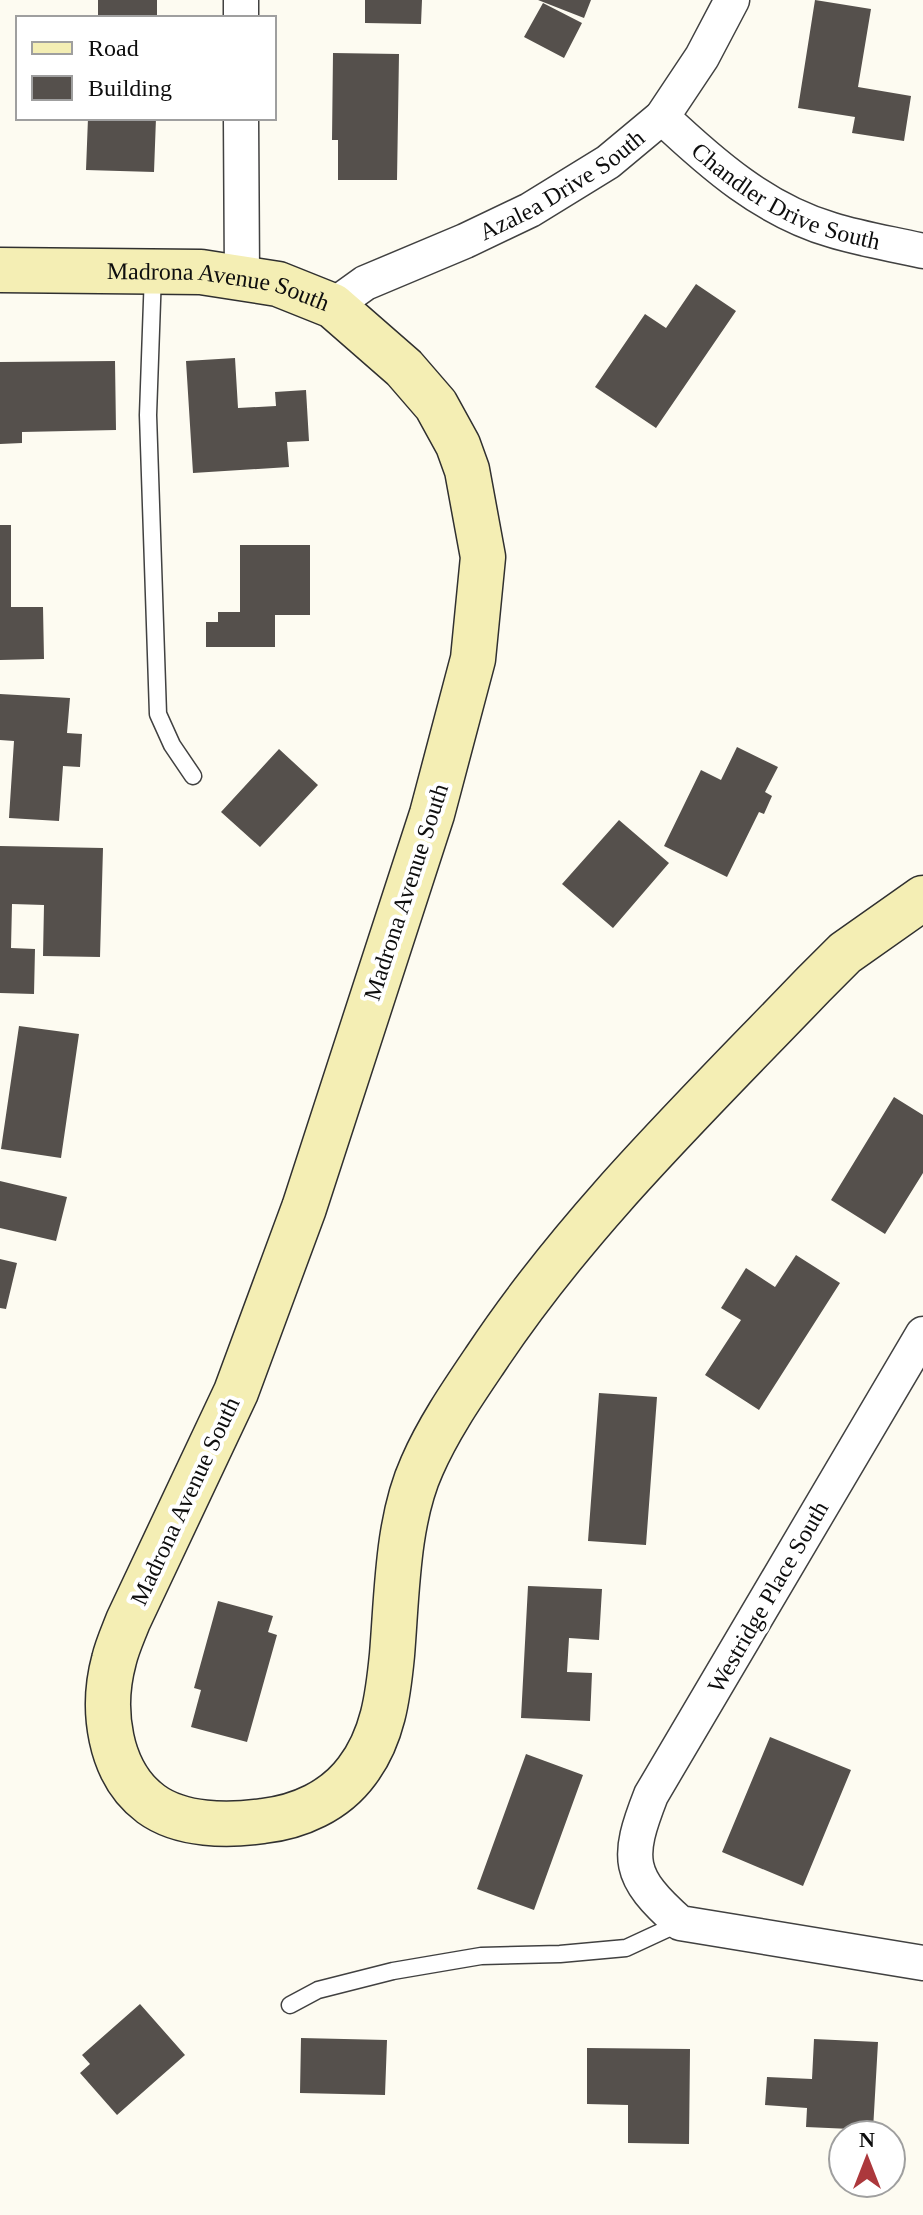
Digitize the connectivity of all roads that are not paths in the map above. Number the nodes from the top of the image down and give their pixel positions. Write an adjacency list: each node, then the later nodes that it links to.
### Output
1 (732, 0): 2 (street, Azalea Drive South)
2 (662, 117): 4 (street, Chandler Drive South); 8 (street, Azalea Drive South)
3 (241, 120): 7 (street)
4 (923, 251)
5 (0, 270): 6 (main road, Madrona Avenue South)
6 (153, 271): 7 (main road, Madrona Avenue South); 9 (lane)
7 (242, 276): 8 (main road, Madrona Avenue South)
8 (333, 306): 10 (main road, Madrona Avenue South)
9 (193, 776)
10 (923, 898)
11 (923, 1334): 12 (street, Westridge Place South)
12 (680, 1923): 13 (street); 14 (lane)
13 (923, 1963)
14 (290, 2005)

